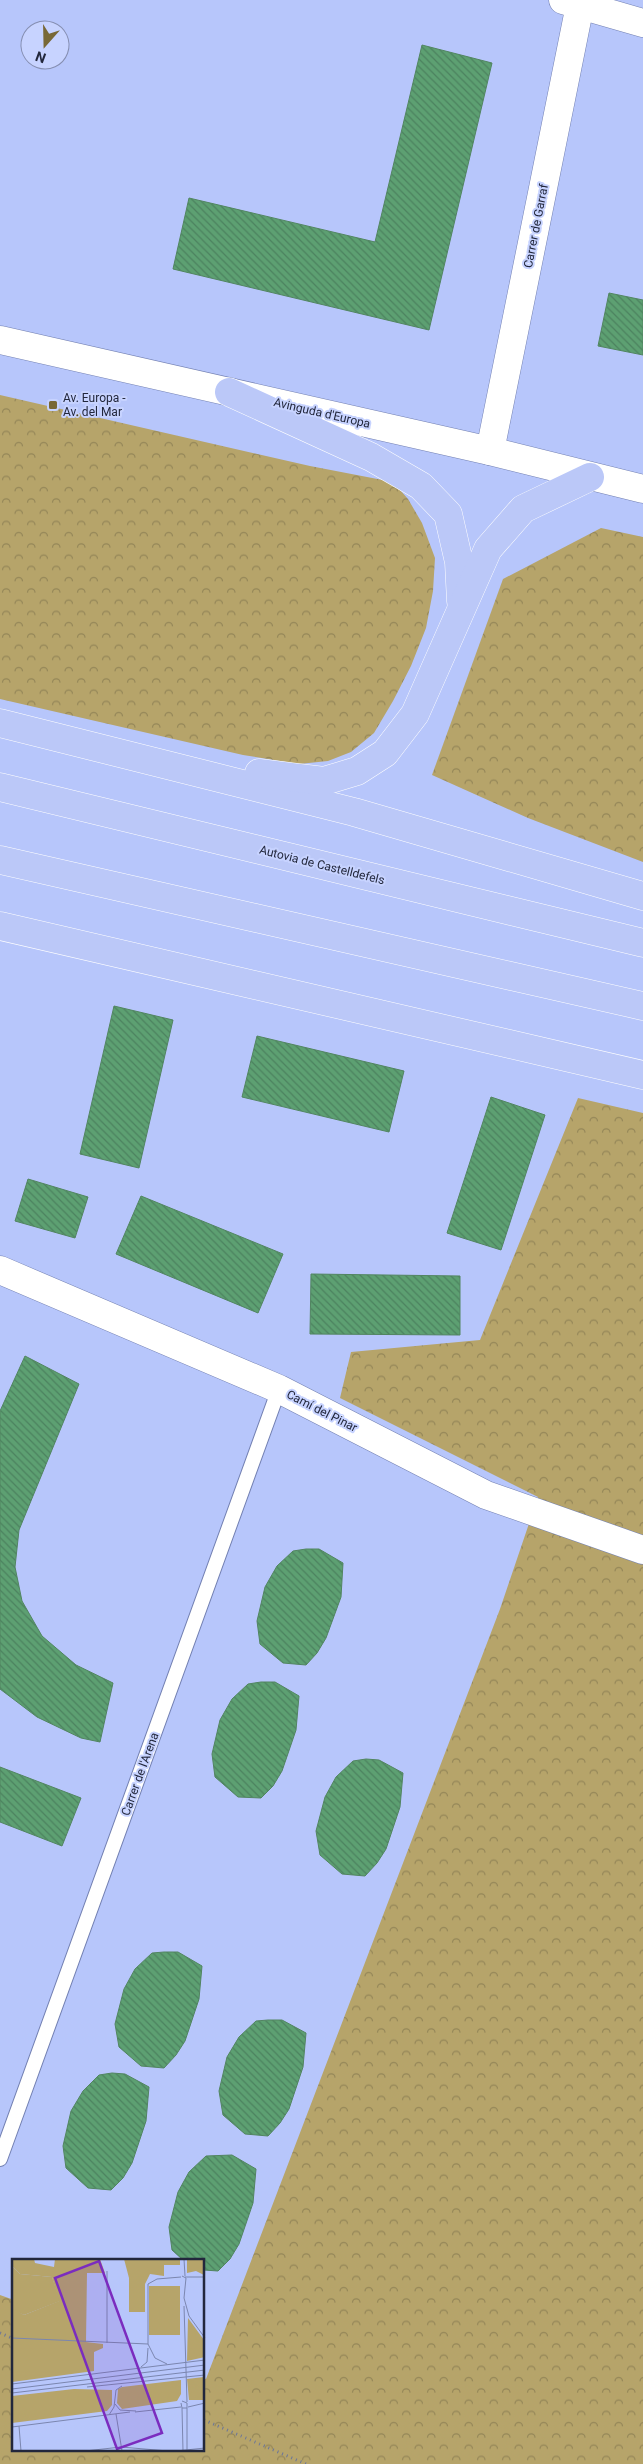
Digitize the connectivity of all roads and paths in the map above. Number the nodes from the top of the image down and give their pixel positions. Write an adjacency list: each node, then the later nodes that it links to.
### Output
1 (575, 2): 2 (street); 5 (street, Carrer de Garraf)
2 (643, 23)
3 (0, 340): 4 (street, Avinguda d'Europa)
4 (229, 392): 5 (street, Avinguda d'Europa); 8 (highway)
5 (490, 451): 6 (street, Avinguda d'Europa)
6 (590, 477): 7 (street, Avinguda d'Europa); 8 (highway)
7 (643, 489)
8 (461, 608): 10 (highway)
9 (0, 723): 10 (highway)
10 (106, 750): 13 (highway)
11 (0, 787): 17 (highway, Autovia de Castelldefels)
12 (0, 860): 18 (highway)
13 (643, 896)
14 (0, 926): 16 (highway)
15 (0, 932): 16 (highway)
16 (45, 936): 19 (highway)
17 (643, 943)
18 (643, 1006)
19 (643, 1075)
20 (0, 1270): 21 (street, Camí del Pinar)
21 (279, 1389): 22 (street, Camí del Pinar); 23 (lane, Carrer de l'Arena)
22 (643, 1550)
23 (0, 2159)
24 (0, 2333): 25 (path)
25 (12, 2338)
26 (205, 2420): 27 (path)
27 (306, 2464)

